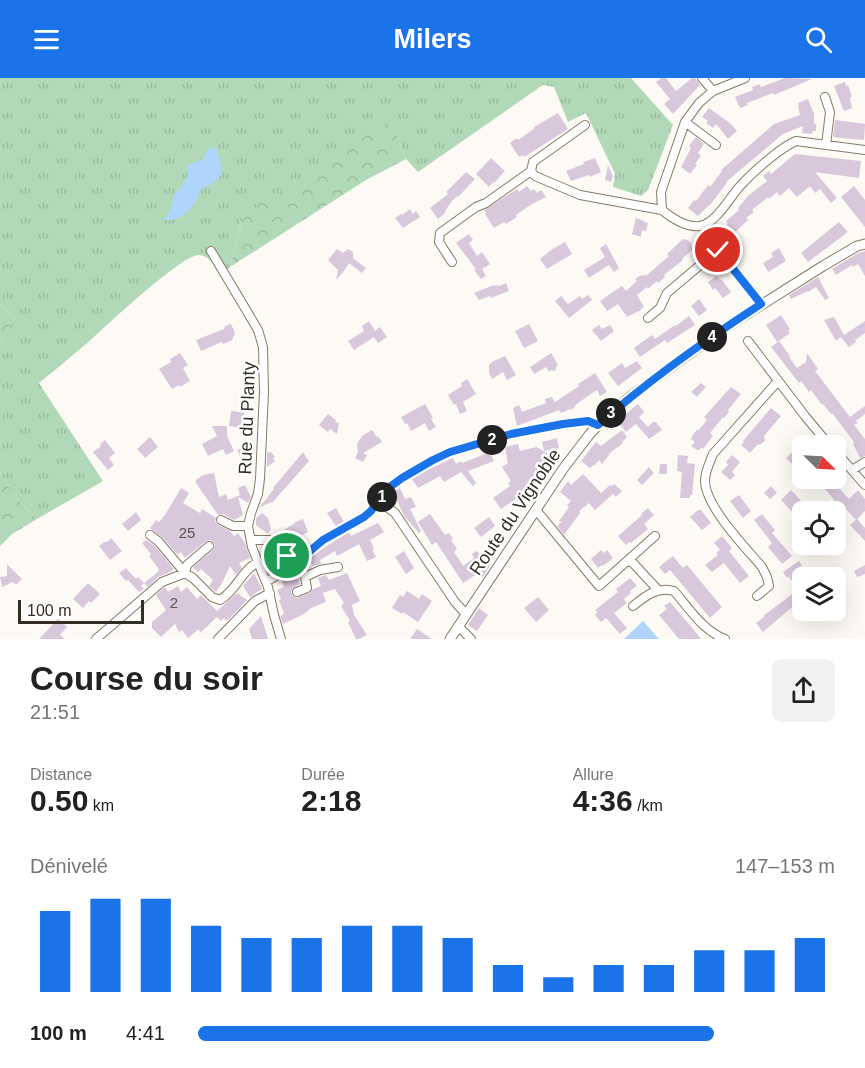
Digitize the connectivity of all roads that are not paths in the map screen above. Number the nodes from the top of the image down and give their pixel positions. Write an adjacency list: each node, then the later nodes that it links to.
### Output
1 (702, 78): 3 (street)
2 (745, 78): 3 (street)
3 (712, 91): 5 (street)
4 (825, 97): 8 (street)
5 (685, 122): 7 (street); 11 (street)
6 (585, 125): 10 (street)
7 (716, 145)
8 (826, 145): 9 (street); 11 (street)
9 (865, 150)
10 (531, 171): 11 (street); 14 (street)
11 (662, 210)
12 (865, 244): 15 (street, Route du Vignoble)
13 (211, 251): 28 (street, Rue du Planty)
14 (452, 262)
15 (761, 304): 16 (street); 19 (street, Route du Vignoble)
16 (648, 318)
17 (748, 341): 18 (street)
18 (778, 381): 20 (street); 43 (street)
19 (598, 425): 25 (street); 26 (street, Route du Vignoble)
20 (821, 435)
21 (865, 462): 23 (street)
22 (846, 463): 23 (street)
23 (852, 470): 24 (street)
24 (865, 485)
25 (379, 501): 35 (street); 45 (street)
26 (536, 510): 33 (street); 45 (street, Route du Vignoble)
27 (221, 520): 28 (street)
28 (248, 526): 31 (street, Rue du Planty)
29 (150, 535): 37 (street)
30 (655, 536): 33 (street)
31 (250, 540): 34 (street, Rue du Planty); 35 (street)
32 (209, 546): 37 (street)
33 (627, 561): 40 (street)
34 (258, 562): 37 (street); 39 (street, Rue du Planty)
35 (294, 564): 38 (street); 39 (street)
36 (338, 567): 38 (street)
37 (184, 573): 47 (street)
38 (305, 577): 41 (street)
39 (267, 581): 42 (street, Rue du Planty)
40 (658, 590): 44 (street); 52 (street)
41 (297, 592)
42 (270, 593): 48 (street); 49 (street, Rue du Planty)
43 (757, 596)
44 (633, 606)
45 (466, 614): 46 (street, Route du Vignoble)
46 (458, 626): 50 (street, Route du Vignoble); 51 (street)
47 (96, 639)
48 (218, 639)
49 (281, 639)
50 (450, 639)
51 (471, 639)
52 (725, 639)

